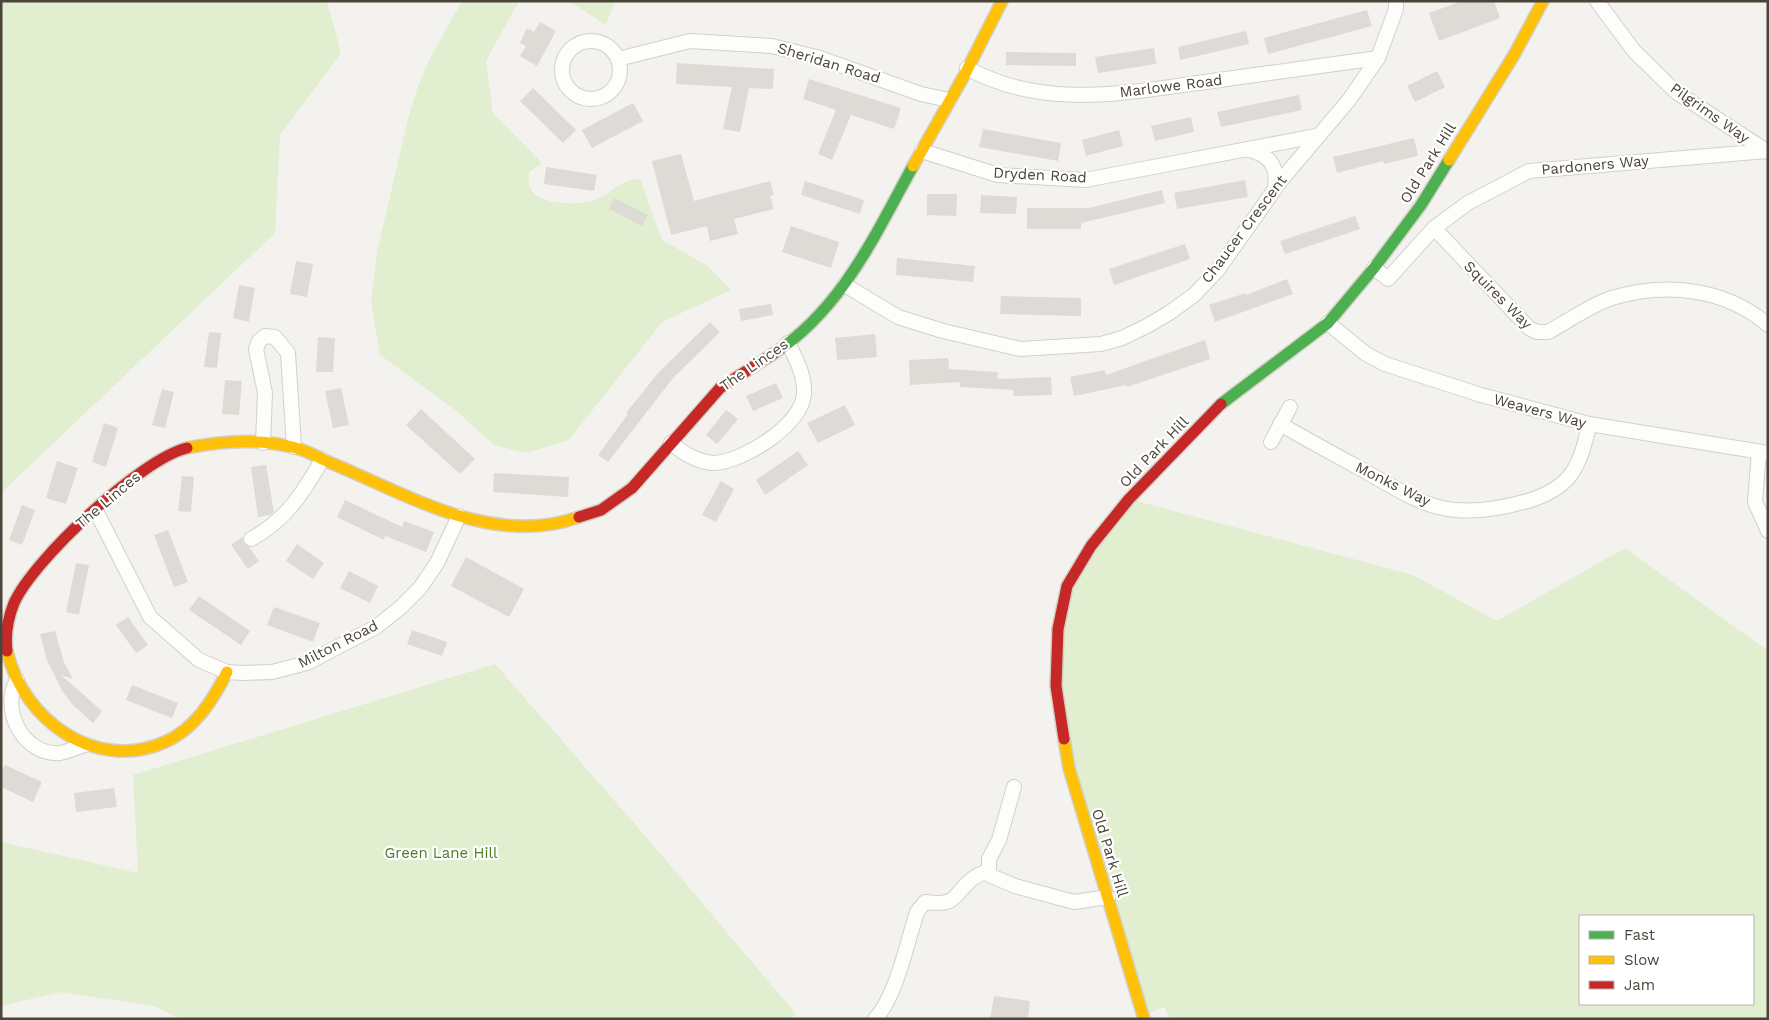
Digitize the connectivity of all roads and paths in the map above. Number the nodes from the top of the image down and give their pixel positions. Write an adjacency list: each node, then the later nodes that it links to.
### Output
1 (1002, 1): 7 (street, The Linces)
2 (1396, 1): 5 (street, Chaucer Crescent)
3 (1543, 1): 15 (street, Old Park Hill)
4 (1597, 1): 12 (street, Pilgrims Way)
5 (1378, 58): 7 (street, Marlowe Road); 9 (street, Chaucer Crescent)
6 (618, 59): 6 (street); 8 (street, Sheridan Road)
7 (967, 68): 8 (street, The Linces)
8 (949, 100): 11 (street, The Linces)
9 (1316, 136): 10 (street, Dryden Road); 13 (street, Chaucer Crescent)
10 (1249, 150): 11 (street, Dryden Road); 13 (street)
11 (922, 152): 16 (street, The Linces)
12 (1768, 152): 14 (street, Pardoners Way)
13 (1275, 188): 16 (street, Chaucer Crescent)
14 (1434, 228): 15 (street, Pardoners Way); 18 (street, Squires Way)
15 (1374, 268): 17 (street, Old Park Hill)
16 (845, 286): 19 (street, The Linces)
17 (1328, 323): 22 (street, Weavers Way); 38 (street, Old Park Hill)
18 (1768, 326)
19 (788, 343): 24 (street, The Linces); 24 (street)
20 (1290, 407): 21 (street)
21 (1280, 424): 22 (street, Monks Way); 23 (street)
22 (1589, 424): 27 (street, Weavers Way)
23 (1271, 442)
24 (670, 443): 30 (street, The Linces)
25 (263, 444): 26 (street, The Linces); 26 (street); 29 (street, The Linces)
26 (294, 447): 28 (street, The Linces)
27 (1764, 452): 31 (street)
28 (322, 460): 30 (street, The Linces); 32 (street)
29 (96, 511): 33 (street, Milton Road); 34 (street, The Linces)
30 (459, 516): 33 (street, Milton Road)
31 (1768, 531)
32 (251, 539)
33 (227, 672): 35 (street, The Linces)
34 (17, 680): 35 (street, The Linces); 35 (street)
35 (85, 745)
36 (1014, 787): 37 (street)
37 (989, 870): 38 (street); 39 (street)
38 (1108, 897): 40 (street, Old Park Hill)
39 (875, 1019)
40 (1144, 1019)

